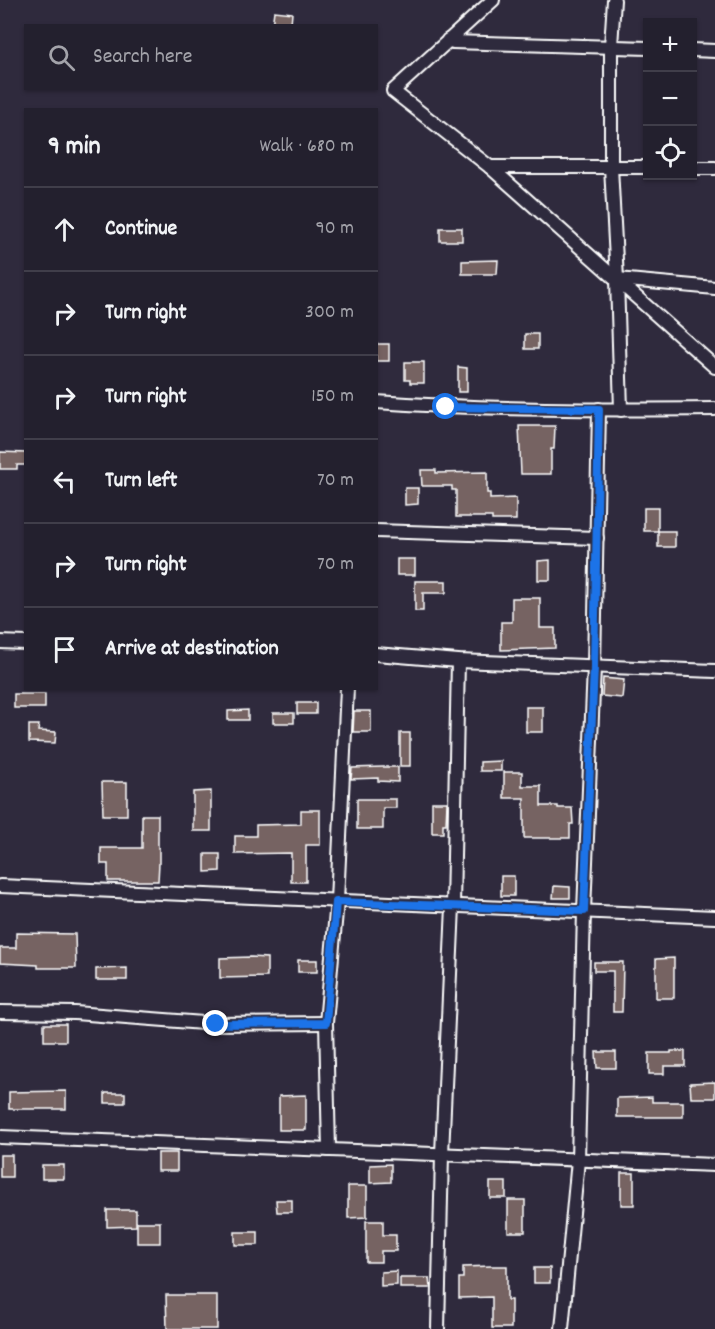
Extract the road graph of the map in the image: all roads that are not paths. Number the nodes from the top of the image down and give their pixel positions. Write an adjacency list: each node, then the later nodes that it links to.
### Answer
1 (493, 0): 3 (street)
2 (614, 0): 4 (street)
3 (448, 40): 4 (street); 8 (street)
4 (611, 46): 5 (street); 9 (street)
5 (643, 48)
6 (697, 50): 7 (street)
7 (715, 51)
8 (489, 167): 9 (street); 13 (street)
9 (611, 167): 10 (street); 13 (street)
10 (643, 167)
11 (697, 168): 12 (street)
12 (715, 168)
13 (617, 279): 14 (street); 15 (street); 19 (street)
14 (715, 288)
15 (715, 366)
16 (378, 402): 17 (street)
17 (599, 409): 19 (street); 21 (street)
18 (715, 409): 19 (street)
19 (621, 410)
20 (378, 531): 21 (street)
21 (597, 538): 26 (street)
22 (0, 642): 23 (street)
23 (24, 643)
24 (378, 654): 25 (street)
25 (458, 661): 26 (street); 31 (street)
26 (594, 667): 27 (street); 32 (street)
27 (715, 671)
28 (347, 690): 30 (street)
29 (0, 886): 30 (street)
30 (336, 902): 31 (street); 35 (street)
31 (453, 906): 32 (street); 38 (street)
32 (584, 911): 33 (street); 39 (street)
33 (715, 917)
34 (0, 1012): 35 (street)
35 (326, 1023): 37 (street)
36 (0, 1137): 37 (street)
37 (329, 1150): 38 (street)
38 (442, 1155): 39 (street); 41 (street)
39 (578, 1160): 40 (street); 42 (street)
40 (715, 1166)
41 (438, 1329)
42 (562, 1329)

